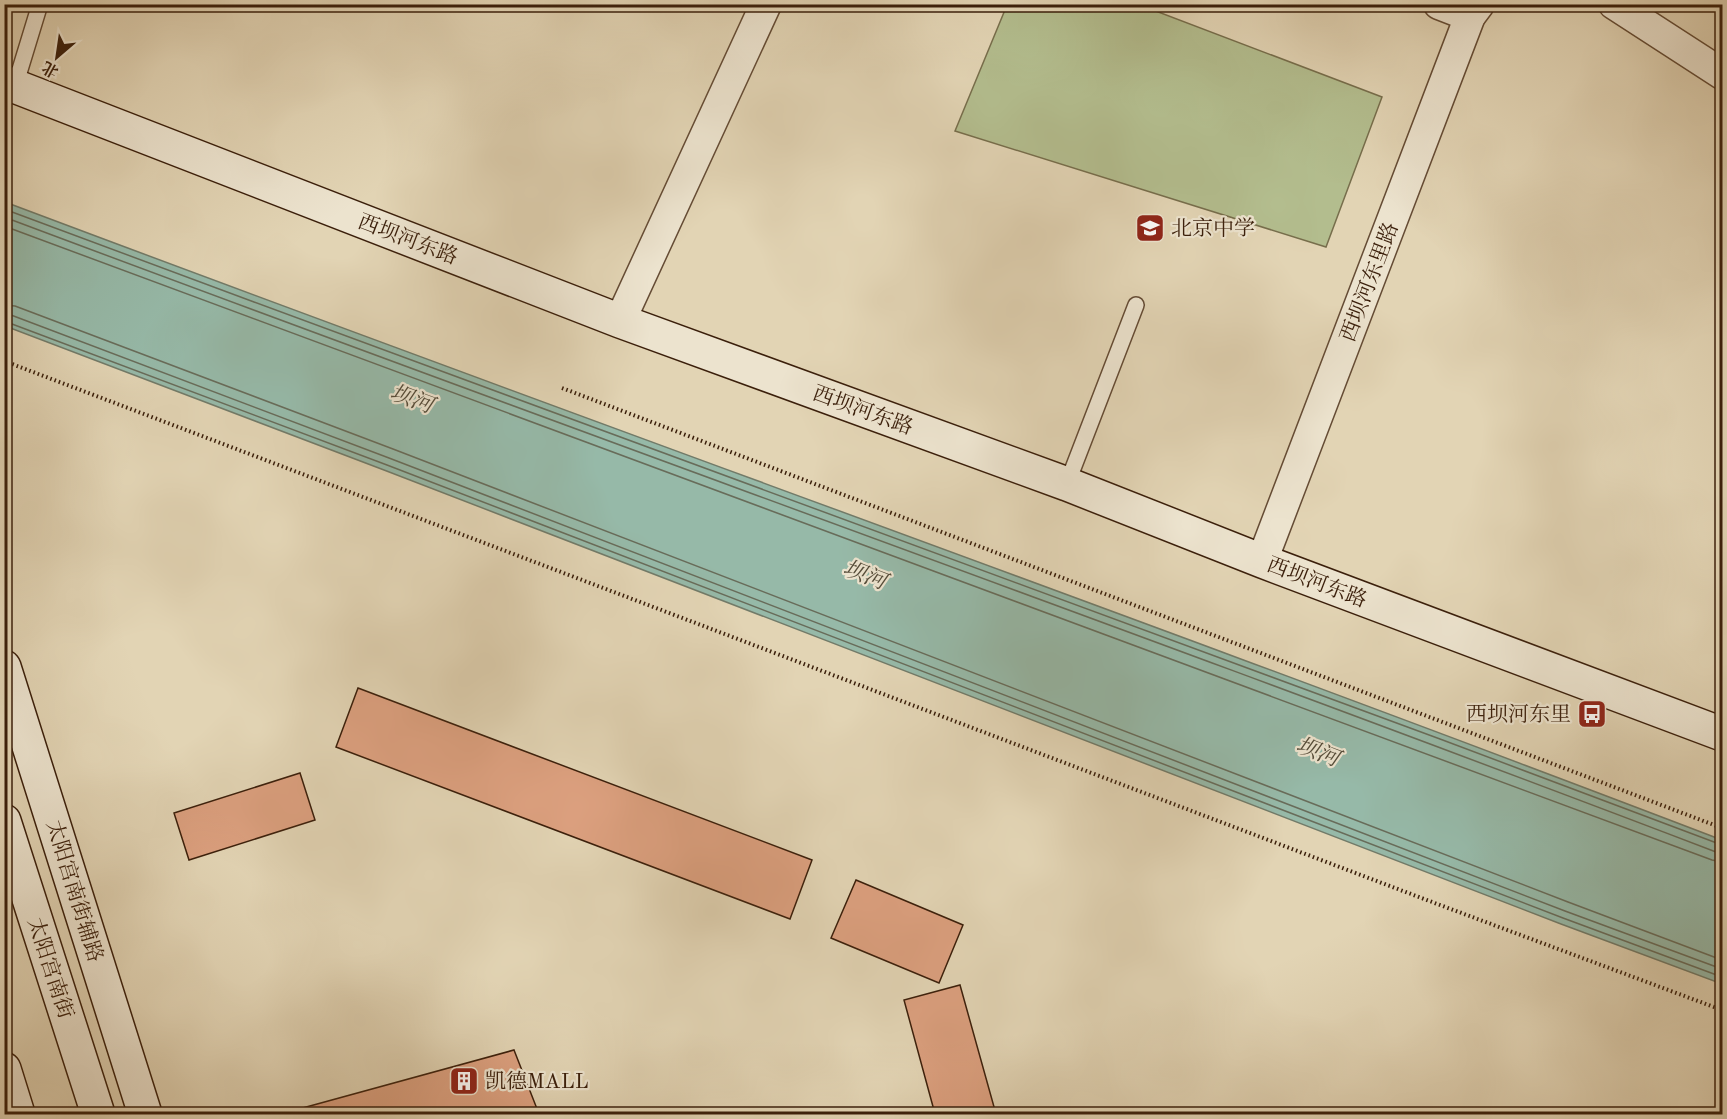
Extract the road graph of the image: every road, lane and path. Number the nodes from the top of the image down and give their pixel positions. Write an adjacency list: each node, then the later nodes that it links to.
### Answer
1 (40, 4): 7 (lane)
2 (766, 4): 9 (street)
3 (1439, 4): 5 (street)
4 (1614, 4): 6 (street)
5 (1475, 10): 13 (street, 西坝河东里路)
6 (1722, 74)
7 (10, 84): 9 (street, 西坝河东路)
8 (1136, 305): 12 (lane)
9 (620, 321): 12 (street, 西坝河东路)
10 (4, 361): 18 (path)
11 (562, 388): 17 (path)
12 (1067, 484): 13 (street, 西坝河东路)
13 (1262, 561): 15 (street, 西坝河东路)
14 (4, 667): 22 (street, 太阳宫南街辅路)
15 (1722, 734)
16 (4, 821): 21 (street, 太阳宫南街)
17 (1722, 828)
18 (1722, 1010)
19 (4, 1069): 20 (street)
20 (18, 1114)
21 (98, 1114)
22 (145, 1114)

